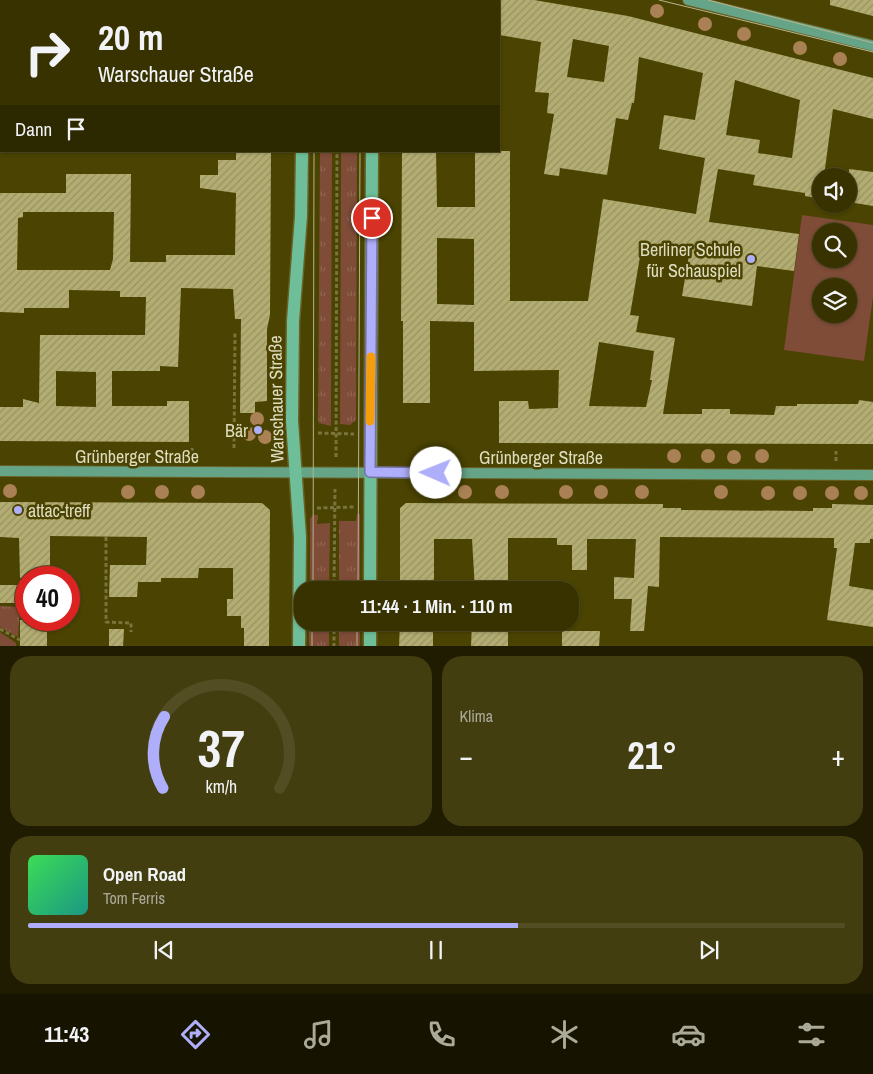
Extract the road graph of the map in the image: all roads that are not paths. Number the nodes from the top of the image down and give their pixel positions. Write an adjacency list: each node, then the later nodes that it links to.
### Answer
1 (688, 0): 2 (street)
2 (873, 46)
3 (302, 152): 6 (main road, Warschauer Straße)
4 (372, 152): 7 (main road)
5 (0, 471): 6 (street, Grünberger Straße)
6 (295, 472): 7 (street, Grünberger Straße); 11 (main road, Warschauer Straße)
7 (370, 472): 8 (street, Grünberger Straße); 9 (main road)
8 (873, 475)
9 (370, 581)
10 (370, 631): 12 (main road)
11 (299, 646)
12 (370, 646)

